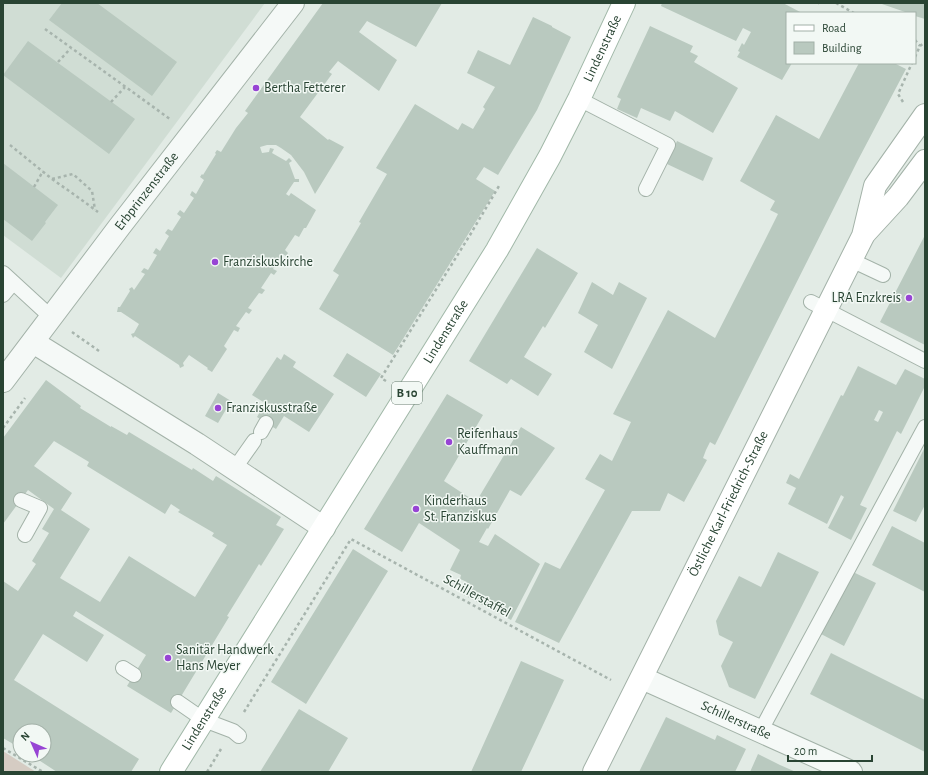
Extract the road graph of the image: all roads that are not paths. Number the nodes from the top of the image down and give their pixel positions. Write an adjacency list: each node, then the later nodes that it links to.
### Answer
1 (293, 3): 13 (street, Erbprinzenstraße)
2 (624, 3): 3 (main road, Lindenstraße / B 10)
3 (579, 99): 6 (lane); 21 (main road, Lindenstraße / B 10)
4 (925, 115): 7 (main road, Östliche Karl-Friedrich-Straße)
5 (925, 162): 7 (main road, Östliche Karl-Friedrich-Straße)
6 (646, 189)
7 (863, 236): 8 (main road, Östliche Karl-Friedrich-Straße)
8 (851, 260): 9 (lane); 12 (main road, Östliche Karl-Friedrich-Straße)
9 (883, 275)
10 (8, 278): 11 (lane); 13 (lane)
11 (3, 295)
12 (819, 306): 15 (lane); 23 (main road, Östliche Karl-Friedrich-Straße)
13 (52, 318): 14 (street, Erbprinzenstraße)
14 (33, 342): 16 (street, Erbprinzenstraße); 19 (street)
15 (925, 361)
16 (3, 381)
17 (925, 427): 26 (lane)
18 (260, 432): 19 (lane)
19 (235, 468): 21 (street)
20 (21, 500): 22 (lane)
21 (324, 528): 25 (main road, Lindenstraße / B 10)
22 (25, 535)
23 (642, 678): 26 (street, Schillerstraße); 29 (main road, Östliche Karl-Friedrich-Straße)
24 (178, 702): 25 (lane)
25 (204, 720): 27 (lane); 28 (main road, Lindenstraße / B 10)
26 (760, 732): 30 (street, Schillerstraße)
27 (236, 733)
28 (171, 772)
29 (594, 772)
30 (851, 772)

